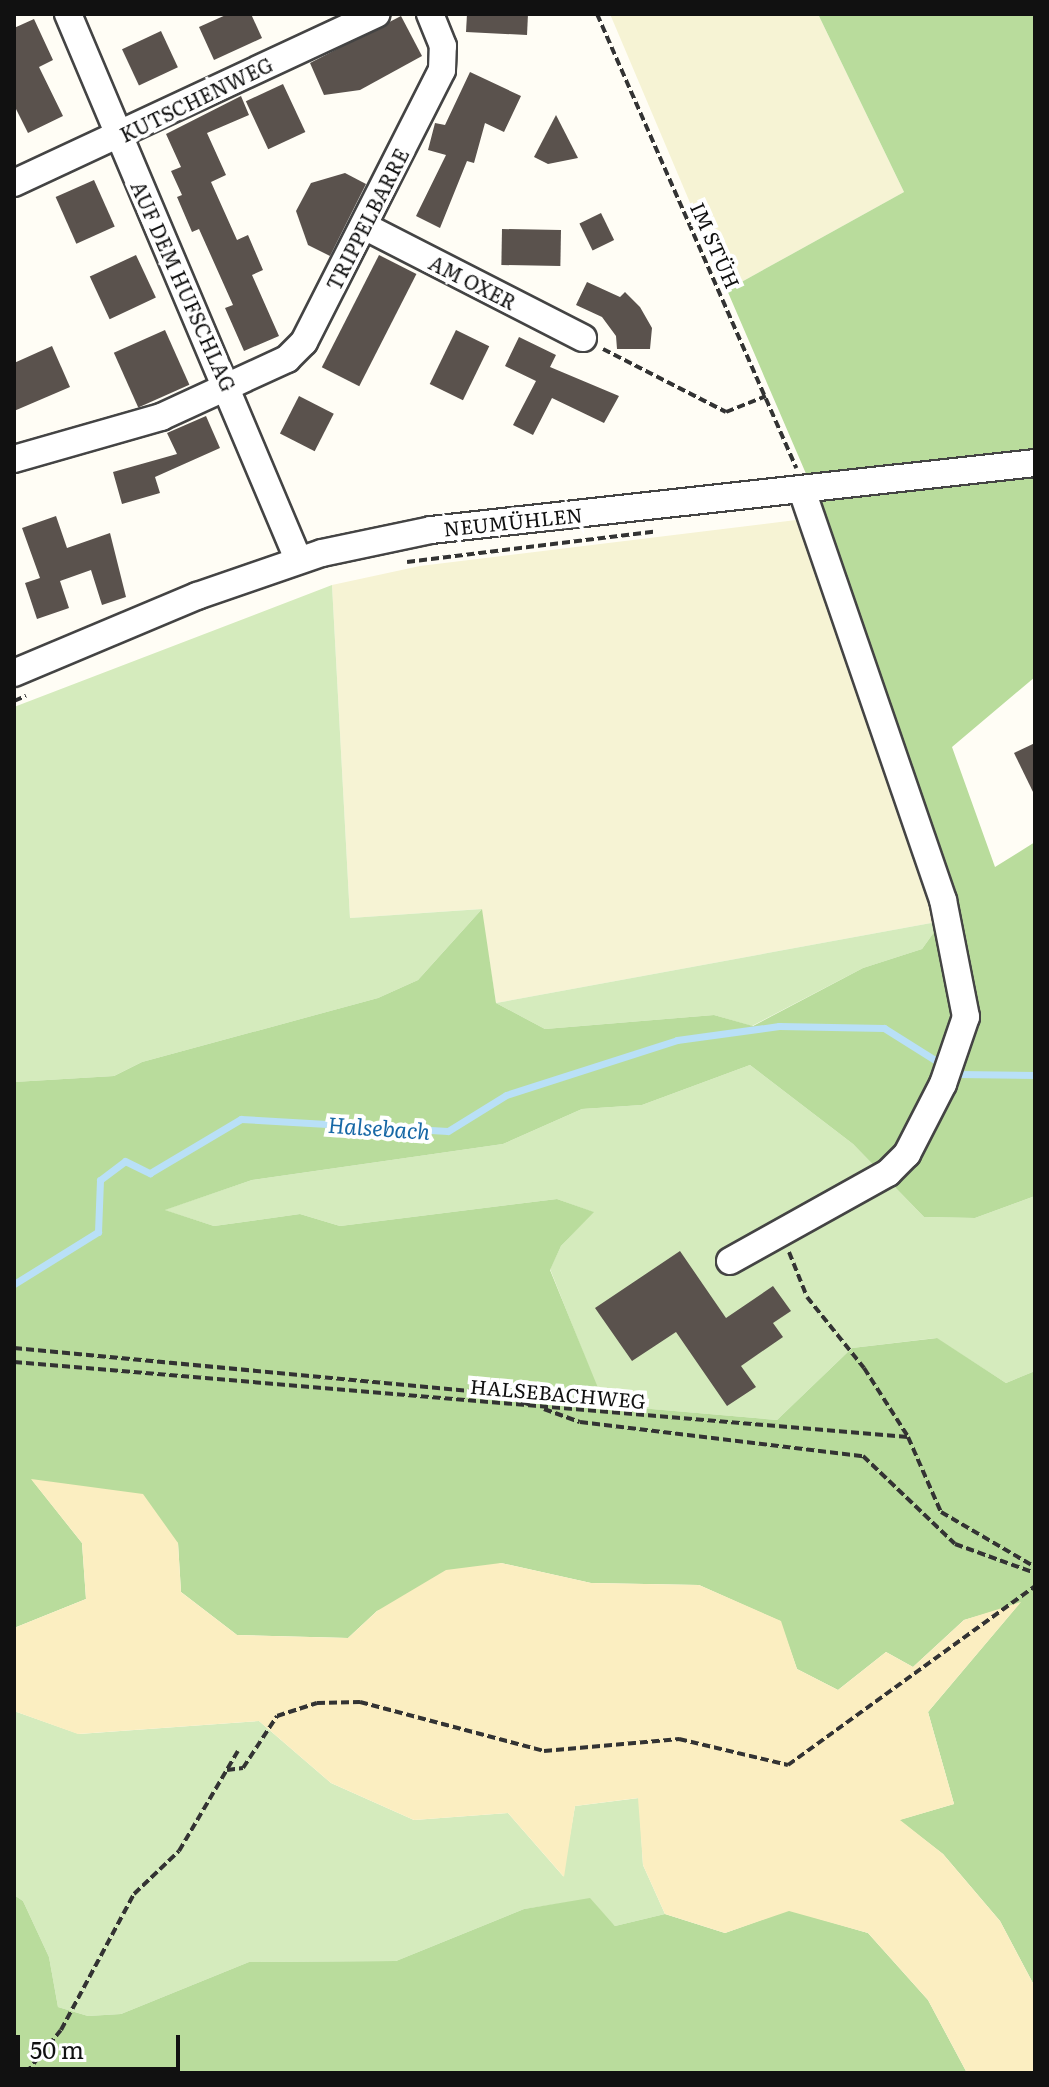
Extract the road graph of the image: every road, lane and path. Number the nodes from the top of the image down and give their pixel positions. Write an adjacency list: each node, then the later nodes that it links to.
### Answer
1 (68, 14): 5 (street, AUF DEM HUFSCHLAG)
2 (377, 14): 5 (street, KUTSCHENWEG)
3 (430, 14): 7 (street, TRIPPELBARRE)
4 (597, 14): 10 (path, IM STÜH)
5 (116, 137): 6 (street, KUTSCHENWEG); 9 (street, AUF DEM HUFSCHLAG)
6 (14, 183)
7 (364, 226): 8 (street, AM OXER); 9 (street, TRIPPELBARRE)
8 (583, 338): 10 (path)
9 (229, 386): 11 (street, TRIPPELBARRE); 15 (street, AUF DEM HUFSCHLAG)
10 (766, 396): 13 (path, IM STÜH)
11 (14, 459)
12 (1035, 463): 13 (street, NEUMÜHLEN)
13 (802, 490): 15 (street, NEUMÜHLEN); 20 (street)
14 (656, 531): 16 (path)
15 (298, 559): 17 (street, NEUMÜHLEN)
16 (393, 564)
17 (14, 673)
18 (41, 689): 19 (path)
19 (14, 701)
20 (787, 1230): 21 (street); 25 (path)
21 (730, 1261)
22 (14, 1348): 24 (path)
23 (14, 1362): 24 (path, HALSEBACHWEG)
24 (538, 1407): 25 (path, HALSEBACHWEG); 26 (path)
25 (908, 1437): 26 (path)
26 (1035, 1570)
27 (1035, 1586): 29 (path)
28 (238, 1751): 29 (path)
29 (227, 1770): 30 (path)
30 (26, 2073)

